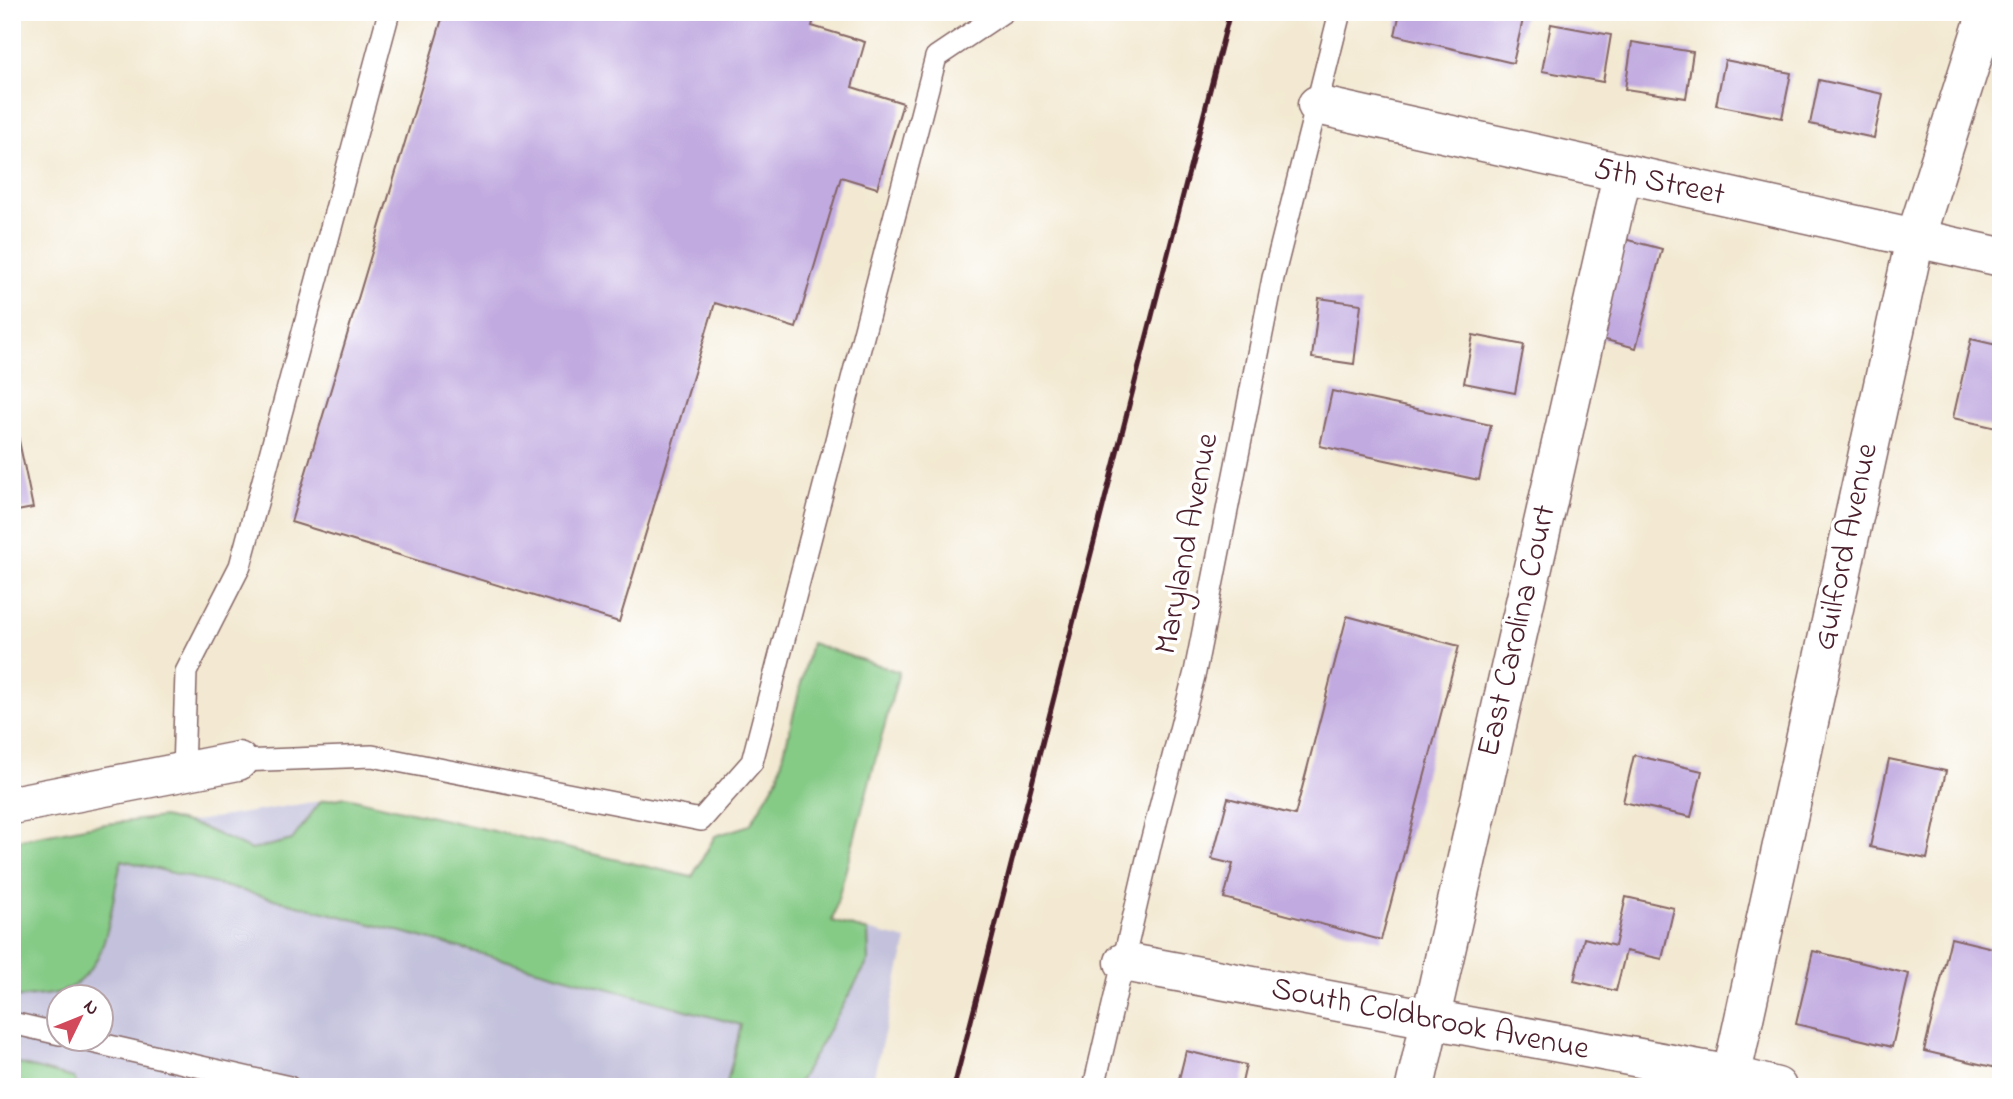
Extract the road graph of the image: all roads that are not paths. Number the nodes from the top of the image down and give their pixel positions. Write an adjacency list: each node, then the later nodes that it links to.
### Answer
1 (389, 12): 10 (lane)
2 (1003, 12): 9 (lane)
3 (1340, 12): 5 (lane, Maryland Avenue)
4 (1987, 12): 7 (street, Guilford Avenue)
5 (1317, 106): 6 (street, 5th Street); 12 (lane, Maryland Avenue)
6 (1622, 175): 7 (street, 5th Street); 13 (street, East Carolina Court)
7 (1915, 239): 8 (street, 5th Street); 17 (street, Guilford Avenue)
8 (2001, 257)
9 (238, 761): 10 (street)
10 (183, 772): 11 (street)
11 (12, 805)
12 (1124, 962): 13 (street, South Coldbrook Avenue); 19 (lane, Maryland Avenue)
13 (1429, 1020): 17 (street, South Coldbrook Avenue); 20 (street, East Carolina Court)
14 (12, 1023): 15 (lane)
15 (46, 1031)
16 (116, 1048): 18 (lane)
17 (1730, 1081): 21 (street, South Coldbrook Avenue)
18 (289, 1087)
19 (1094, 1087)
20 (1415, 1087)
21 (1777, 1087)

